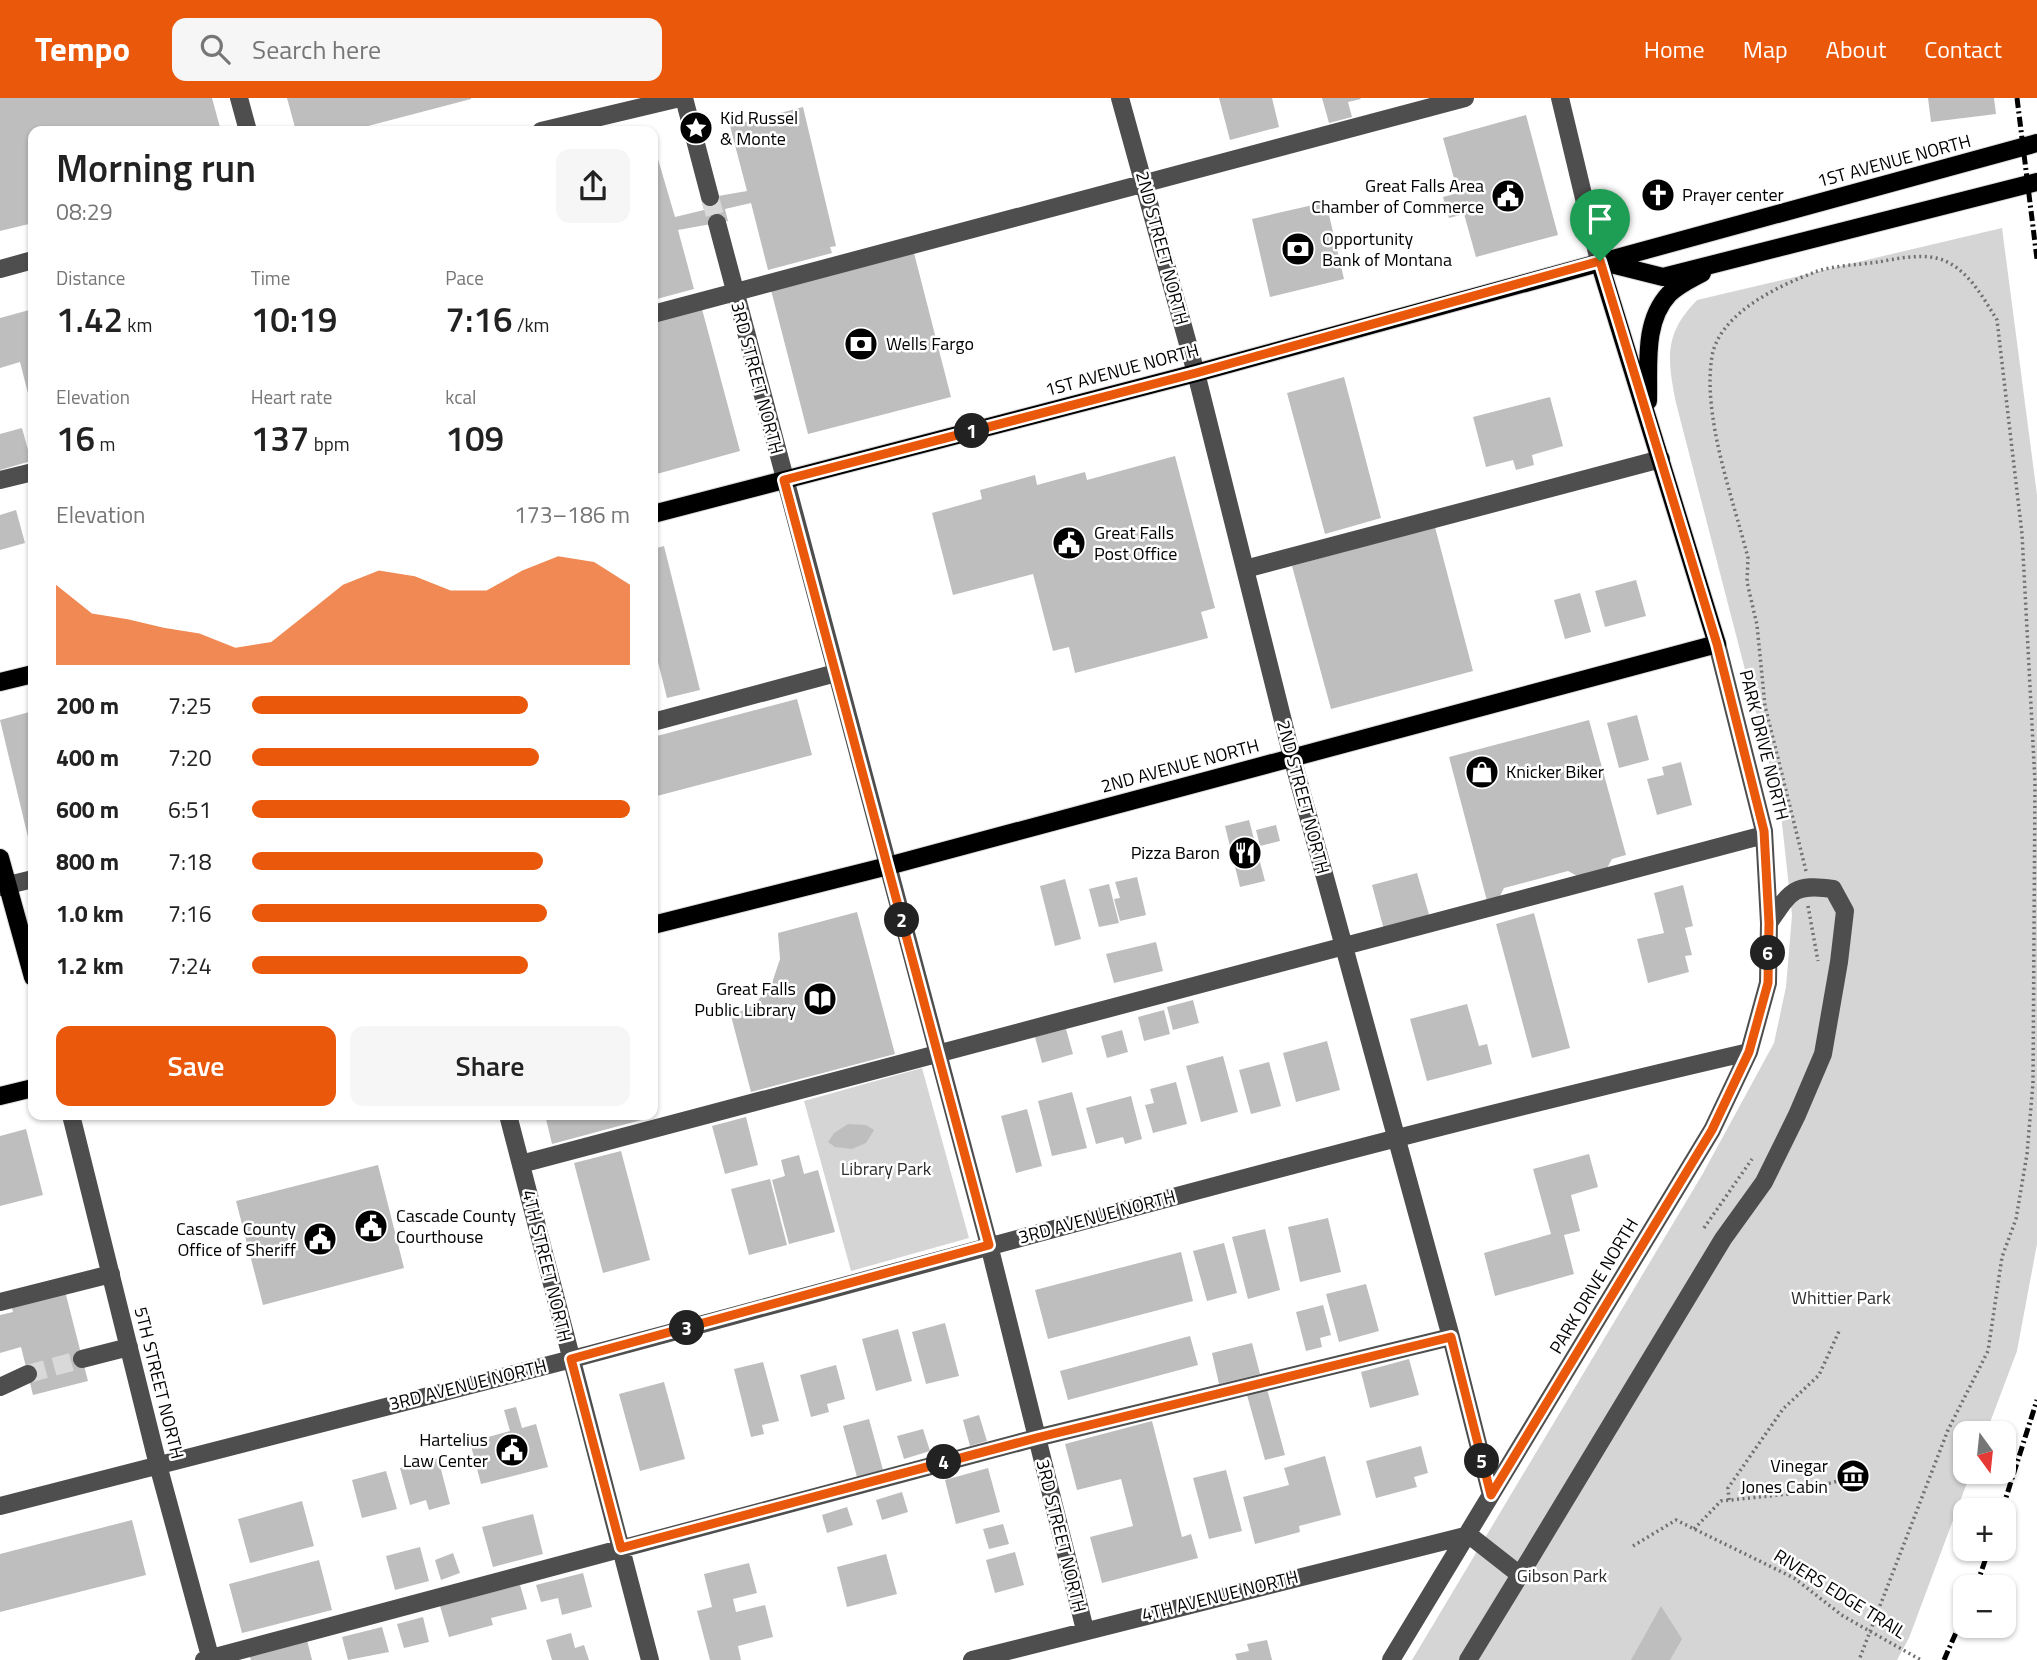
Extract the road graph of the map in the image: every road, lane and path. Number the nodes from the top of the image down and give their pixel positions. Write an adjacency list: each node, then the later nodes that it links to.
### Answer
1 (239, 98): 6 (street)
2 (682, 98): 7 (street); 11 (street)
3 (1120, 98): 9 (street, 2ND STREET NORTH)
4 (1465, 98): 9 (street)
5 (1560, 98): 15 (street, PARK DRIVE NORTH)
6 (247, 126)
7 (562, 126)
8 (2037, 144): 15 (main road, 1ST AVENUE NORTH)
9 (1143, 181): 19 (street); 21 (street, 2ND STREET NORTH)
10 (2037, 182): 17 (main road, 1ST AVENUE NORTH)
11 (710, 197)
12 (1622, 221): 14 (path)
13 (717, 223): 19 (street, 3RD STREET NORTH)
14 (1614, 228)
15 (1600, 261): 17 (main road, 1ST AVENUE NORTH); 21 (main road, 1ST AVENUE NORTH); 22 (main road, PARK DRIVE NORTH)
16 (28, 262): 18 (street)
17 (1720, 262): 22 (main road)
18 (0, 270)
19 (734, 293): 20 (street); 26 (street, 3RD STREET NORTH)
20 (658, 313)
21 (1196, 373): 26 (main road, 1ST AVENUE NORTH); 28 (street, 2ND STREET NORTH)
22 (1648, 417): 23 (main road, PARK DRIVE NORTH)
23 (1661, 459): 28 (street); 29 (main road, PARK DRIVE NORTH)
24 (28, 473): 25 (street)
25 (0, 480)
26 (784, 480): 27 (main road, 1ST AVENUE NORTH); 30 (street, 3RD STREET NORTH)
27 (658, 513)
28 (1245, 569): 34 (street, 2ND STREET NORTH)
29 (1717, 644): 34 (main road, 2ND AVENUE NORTH); 35 (street, PARK DRIVE NORTH)
30 (836, 673): 33 (street); 37 (street, 3RD STREET NORTH)
31 (28, 675): 32 (main road)
32 (0, 682)
33 (658, 721)
34 (1292, 757): 37 (main road, 2ND AVENUE NORTH); 42 (street, 2ND STREET NORTH)
35 (1764, 835): 40 (street, PARK DRIVE NORTH); 42 (street)
36 (0, 858): 39 (main road)
37 (888, 866): 41 (main road, 2ND AVENUE NORTH); 45 (street, 3RD STREET NORTH)
38 (28, 880): 39 (street)
39 (4, 886): 43 (main road)
40 (1769, 923): 44 (street, PARK DRIVE NORTH); 72 (street)
41 (658, 924)
42 (1343, 946): 45 (street); 50 (street, 2ND STREET NORTH)
43 (28, 961)
44 (1749, 1052): 50 (street, 3RD AVENUE NORTH); 65 (street, PARK DRIVE NORTH)
45 (938, 1054): 51 (street); 52 (street, 3RD STREET NORTH)
46 (28, 1089): 47 (main road)
47 (0, 1097)
48 (72, 1120): 53 (street, 5TH STREET NORTH)
49 (509, 1120): 51 (street, 4TH STREET NORTH)
50 (1395, 1140): 52 (street, 3RD AVENUE NORTH); 56 (street, 2ND STREET NORTH)
51 (521, 1164): 59 (street, 4TH STREET NORTH)
52 (989, 1245): 59 (street, 3RD AVENUE NORTH); 62 (street, 3RD STREET NORTH)
53 (111, 1274): 54 (street); 57 (street, 5TH STREET NORTH)
54 (0, 1302)
55 (1840, 1329): 66 (path)
56 (1451, 1337): 62 (street); 65 (street, 2ND STREET NORTH)
57 (129, 1347): 58 (street); 63 (street, 5TH STREET NORTH)
58 (82, 1359)
59 (571, 1359): 63 (street, 3RD AVENUE NORTH); 71 (street, 4TH STREET NORTH)
60 (28, 1374): 61 (street)
61 (0, 1387)
62 (1036, 1438): 71 (street); 73 (street, 3RD STREET NORTH)
63 (158, 1465): 67 (street, 3RD AVENUE NORTH); 74 (street, 5TH STREET NORTH)
64 (1842, 1480): 66 (path)
65 (1491, 1495): 69 (street, PARK DRIVE NORTH)
66 (1729, 1500): 68 (path)
67 (0, 1506)
68 (1694, 1528): 70 (path, RIVERS EDGE TRAIL); 79 (path, RIVERS EDGE TRAIL)
69 (1469, 1535): 72 (street); 73 (street, 4TH AVENUE NORTH); 77 (street, PARK DRIVE NORTH)
70 (1633, 1546)
71 (621, 1548): 74 (street); 75 (street, 4TH STREET NORTH)
72 (1520, 1575): 78 (street)
73 (1085, 1630): 76 (street, 4TH AVENUE NORTH)
74 (208, 1659)
75 (650, 1660)
76 (972, 1660)
77 (1391, 1660)
78 (1468, 1660)
79 (1921, 1660)

